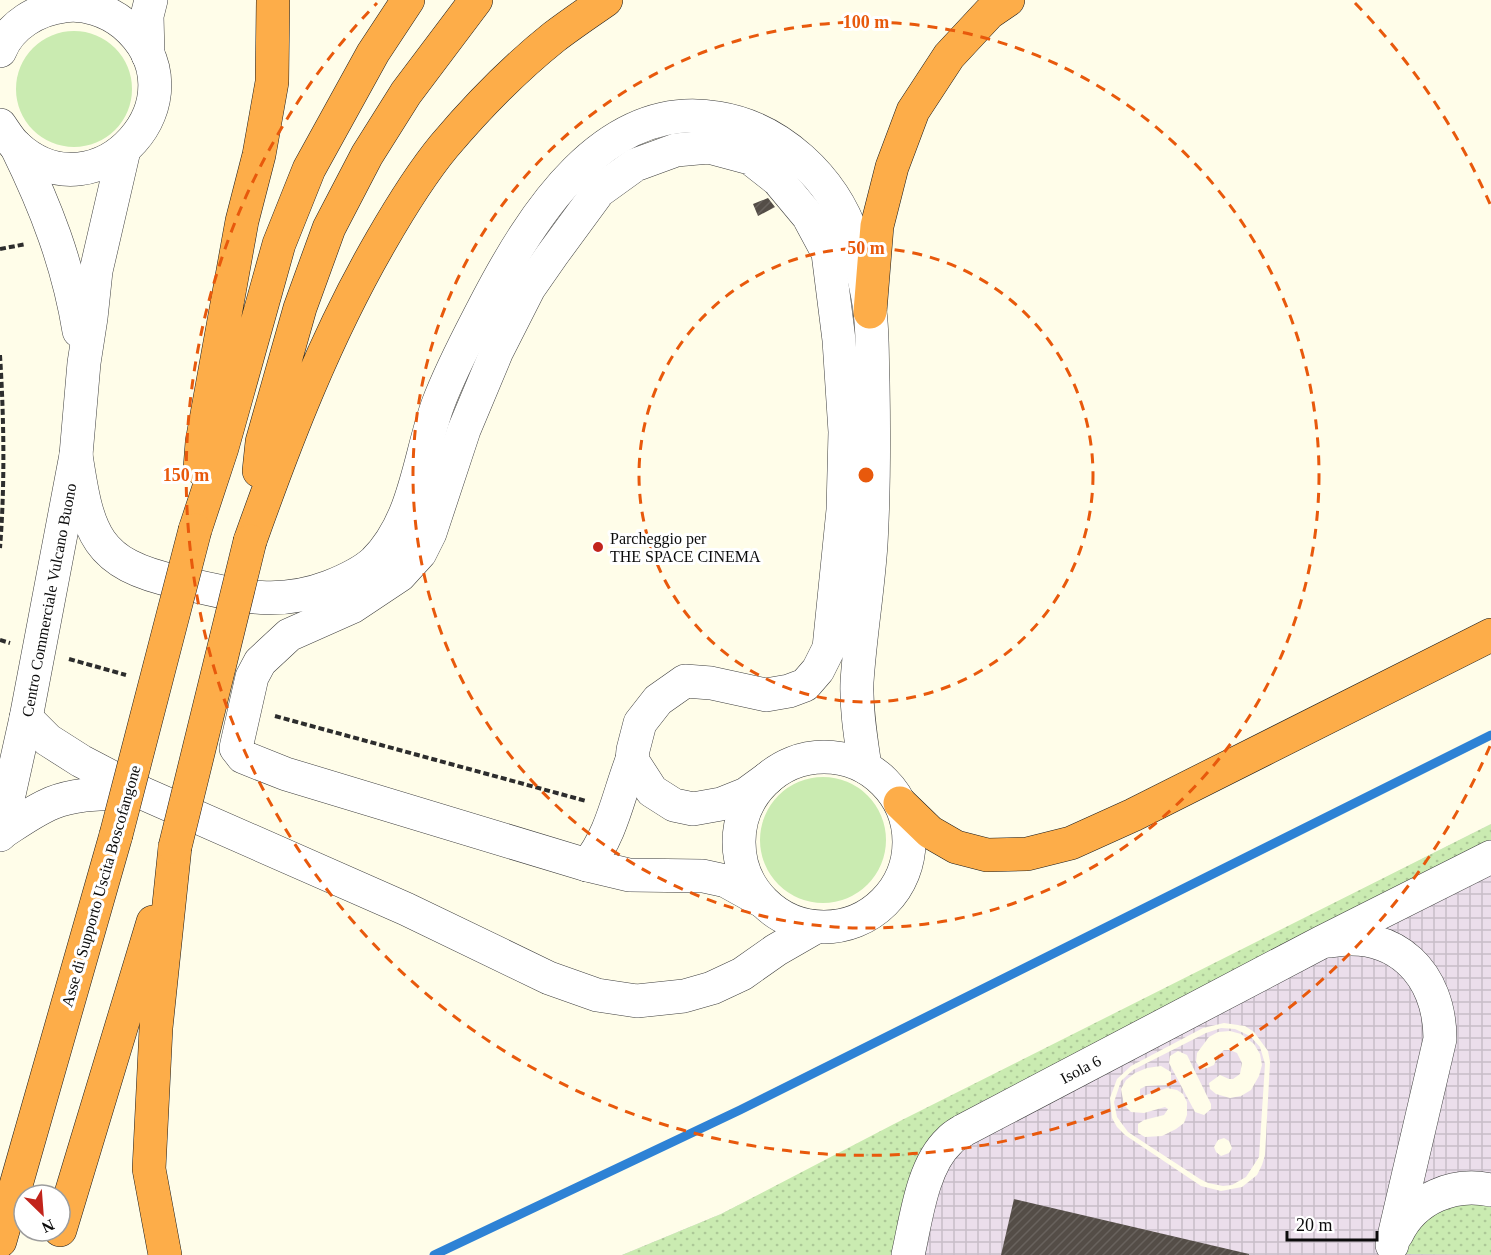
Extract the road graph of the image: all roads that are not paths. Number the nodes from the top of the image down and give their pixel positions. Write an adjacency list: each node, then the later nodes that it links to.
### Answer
1 (151, 0): 10 (street, Centro Commerciale Vulcano Buono)
2 (273, 0): 16 (highway)
3 (408, 0): 16 (highway)
4 (476, 0): 17 (highway)
5 (606, 0): 17 (highway)
6 (1008, 0): 13 (highway)
7 (69, 3): 8 (street, Centro Commerciale Vulcano Buono); 10 (street, Centro Commerciale Vulcano Buono)
8 (10, 22): 9 (street, Centro Commerciale Vulcano Buono)
9 (0, 51)
10 (148, 55): 12 (street, Centro Commerciale Vulcano Buono)
11 (8, 136): 12 (street, Centro Commerciale Vulcano Buono); 14 (street, Centro Commerciale Vulcano Buono)
12 (124, 150): 14 (street, Centro Commerciale Vulcano Buono)
13 (870, 312): 15 (street); 21 (street)
14 (84, 363): 15 (street, Centro Commerciale Vulcano Buono)
15 (76, 455): 19 (street, Centro Commerciale Vulcano Buono)
16 (195, 530): 34 (highway, Asse di Supporto Uscita Boscofangone, bridge)
17 (250, 541): 26 (highway, bridge)
18 (1491, 635): 24 (highway)
19 (26, 718): 23 (street); 25 (street, Centro Commerciale Vulcano Buono)
20 (632, 760): 22 (street); 28 (street); 28 (street)
21 (865, 767): 22 (street); 24 (street)
22 (768, 777): 29 (street)
23 (140, 792): 25 (street); 30 (street)
24 (900, 803): 30 (street)
25 (0, 835)
26 (176, 846): 33 (highway); 36 (highway)
27 (1491, 857): 31 (street, Isola 6)
28 (587, 865): 29 (street)
29 (762, 901): 30 (street)
30 (816, 927)
31 (1322, 942): 35 (street, Isola 6); 37 (street, Isola 6)
32 (1491, 1190): 35 (street, Isola 6)
33 (72, 1191)
34 (0, 1241)
35 (1391, 1250)
36 (165, 1255)
37 (908, 1255)

